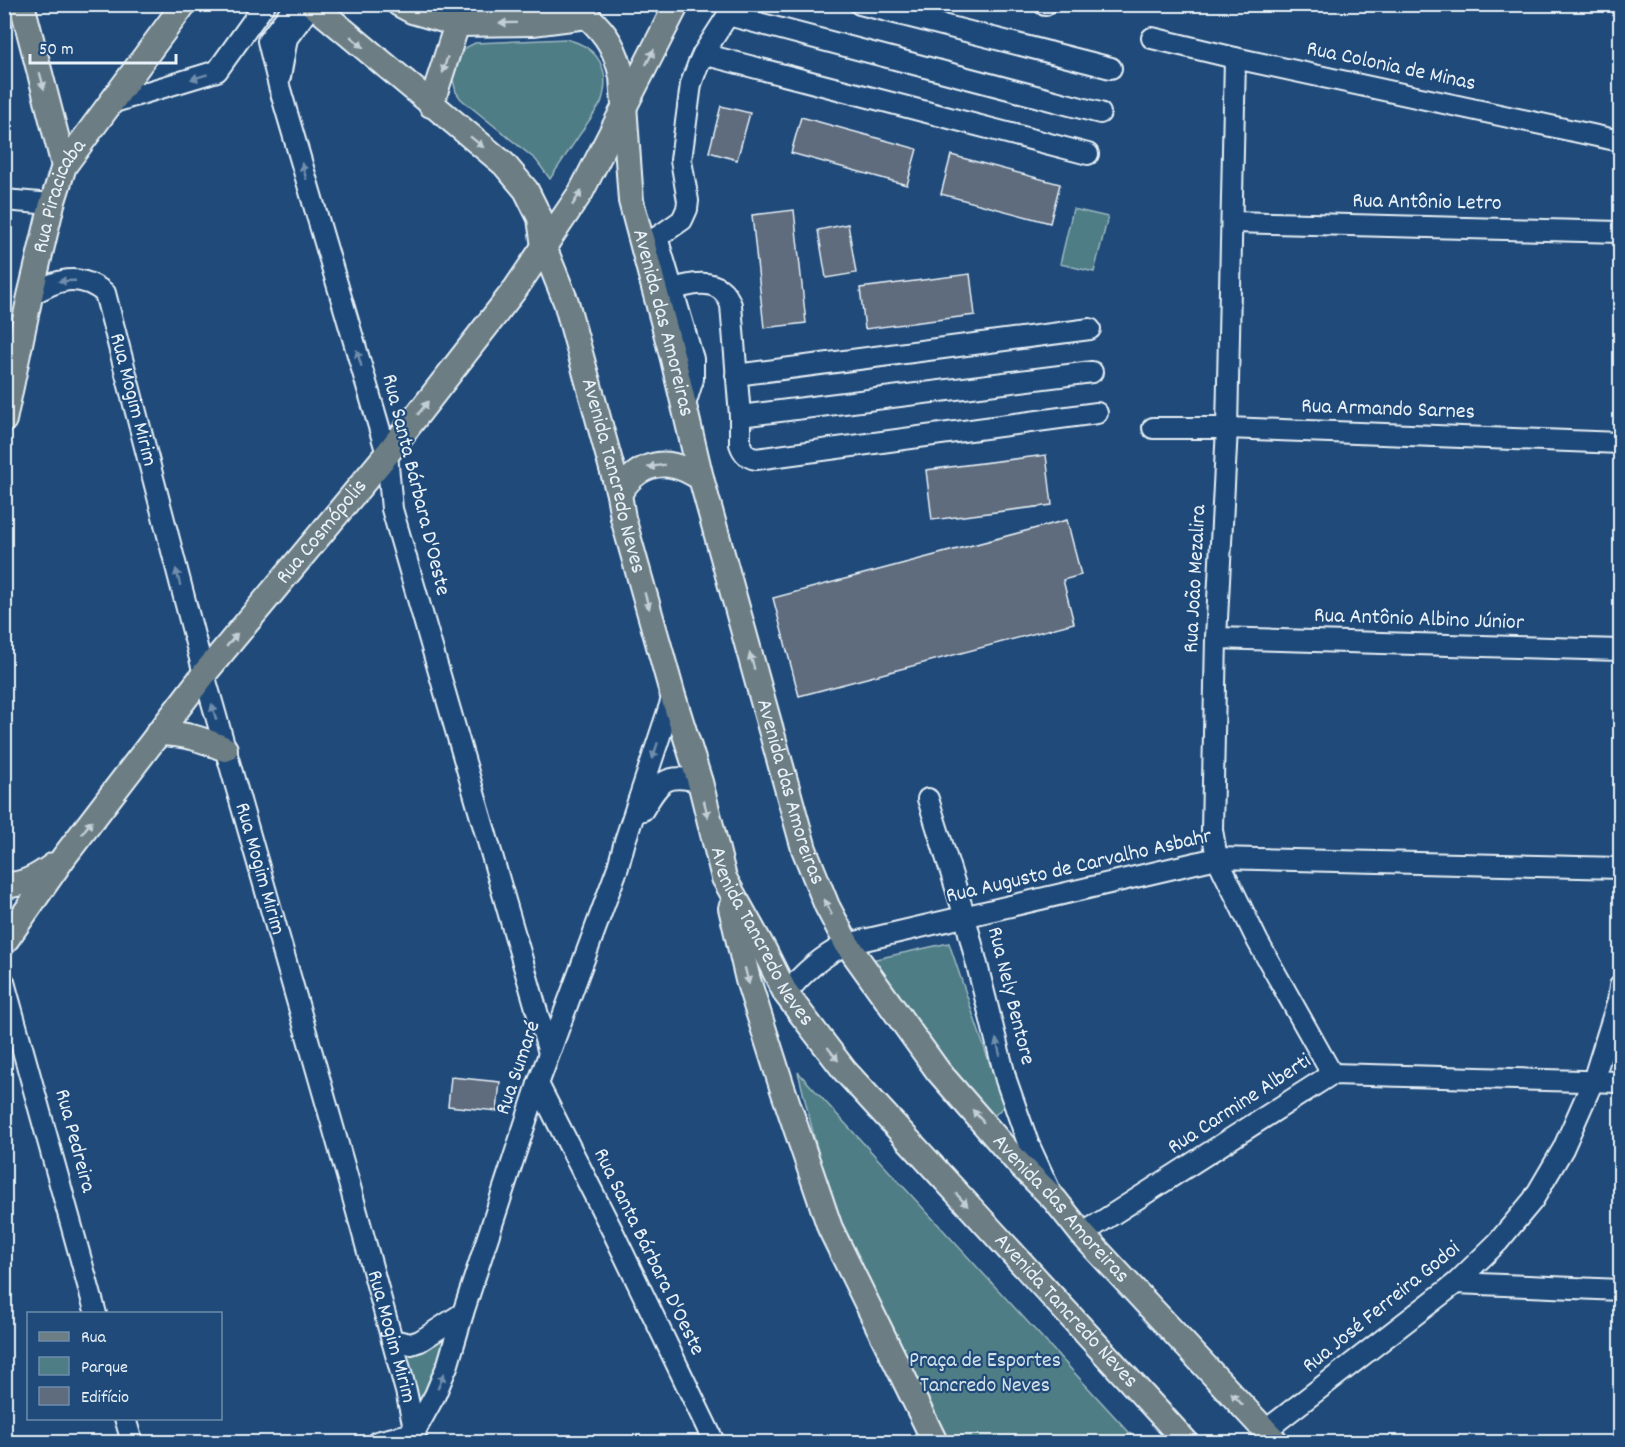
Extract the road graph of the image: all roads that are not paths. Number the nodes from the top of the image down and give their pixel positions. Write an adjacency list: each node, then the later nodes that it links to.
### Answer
1 (21, 4): 21 (main road, one-way to 21)
2 (184, 4): 15 (main road, Rua Piracicaba)
3 (265, 4): 15 (street, one-way to 15)
4 (399, 4): 10 (main road)
5 (676, 4): 17 (main road, one-way to 5)
6 (860, 4): 14 (street)
7 (307, 5): 16 (main road, one-way to 16); 41 (street, Rua Santa Bárbara D'Oeste, one-way to 7)
8 (593, 10): 10 (main road, one-way to 10); 17 (main road, Avenida das Amoreiras)
9 (732, 10): 12 (street); 18 (street)
10 (457, 24): 16 (main road, one-way to 16)
11 (1152, 38): 13 (street, Rua Colonia de Minas)
12 (703, 54): 20 (street); 26 (street)
13 (1235, 58): 19 (street, Rua Colonia de Minas); 24 (street, Rua João Mezalira)
14 (1111, 68)
15 (111, 103): 21 (main road, Rua Piracicaba)
16 (431, 105): 27 (main road, one-way to 27)
17 (624, 109): 26 (main road, Avenida das Amoreiras); 27 (main road, Rua Cosmópolis, one-way to 17)
18 (1100, 113)
19 (1620, 141)
20 (1088, 154)
21 (64, 166): 23 (main road, Rua Piracicaba)
22 (4, 200): 23 (street)
23 (52, 204): 30 (main road, Rua Piracicaba)
24 (1232, 222): 25 (street, Rua Antônio Letro); 39 (street, Rua João Mezalira)
25 (1620, 232)
26 (650, 243): 29 (main road, Avenida das Amoreiras)
27 (544, 247): 28 (main road, Rua Cosmópolis); 31 (main road, Avenida Tancredo Neves)
28 (516, 288): 31 (main road); 41 (main road, Rua Cosmópolis, one-way to 28)
29 (665, 292): 34 (street); 42 (main road, Avenida das Amoreiras)
30 (30, 296): 37 (main road, Rua Piracicaba); 46 (street, Rua Mogim Mirim, one-way to 30)
31 (566, 302): 43 (main road, Avenida Tancredo Neves)
32 (1090, 329): 34 (street)
33 (1092, 372): 36 (street)
34 (736, 375): 36 (street)
35 (1097, 413): 36 (street)
36 (740, 416)
37 (4, 420)
38 (1153, 428): 39 (street, Rua Armando Sarnes)
39 (1227, 428): 40 (street, Rua Armando Sarnes); 44 (street, Rua João Mezalira)
40 (1620, 443)
41 (387, 454): 46 (main road, Rua Cosmópolis, one-way to 41); 64 (street, Rua Santa Bárbara D'Oeste)
42 (701, 478): 43 (main road, one-way to 43); 60 (main road, Avenida das Amoreiras, one-way to 42)
43 (619, 494): 47 (main road, Avenida Tancredo Neves, one-way to 47)
44 (1216, 638): 45 (street, Rua Antônio Albino Júnior); 54 (street, Rua João Mezalira)
45 (1620, 650)
46 (204, 674): 48 (main road, Rua Cosmópolis); 49 (street, Rua Mogim Mirim, one-way to 46)
47 (673, 696): 50 (main road, Avenida Tancredo Neves); 52 (street, Rua Sumaré, one-way to 52)
48 (159, 733): 49 (main road); 53 (main road, Rua Cosmópolis, one-way to 48)
49 (225, 749): 76 (street, Rua Mogim Mirim)
50 (700, 782): 52 (street, Rua Sumaré); 56 (main road, Avenida Tancredo Neves, one-way to 56)
51 (928, 799): 58 (street, Rua Nely Bentore)
52 (625, 841): 64 (street, Rua Sumaré)
53 (64, 857): 57 (main road); 59 (main road, Rua Cosmópolis)
54 (1217, 858): 55 (street, Rua Augusto de Carvalho Asbahr); 58 (street, Rua Augusto de Carvalho Asbahr); 65 (street, Rua João Mezalira)
55 (1620, 868)
56 (724, 878): 63 (main road, Avenida Tancredo Neves); 69 (main road, one-way to 69)
57 (4, 885)
58 (965, 917): 60 (street, Rua Augusto de Carvalho Asbahr); 70 (street, Rua Nely Bentore, one-way to 58)
59 (4, 943)
60 (847, 944): 63 (street, Rua Augusto de Carvalho Asbahr); 70 (main road, Avenida das Amoreiras, one-way to 60)
61 (4, 982): 74 (street, Rua Pedreira)
62 (1620, 986): 66 (street, Rua José Ferreira Godoi)
63 (786, 994): 69 (main road); 84 (main road, Avenida Tancredo Neves, one-way to 84)
64 (549, 1053): 68 (street, Rua Sumaré)
65 (1332, 1074): 66 (street, Rua Carmine Alberti); 71 (street, Rua Carmine Alberti)
66 (1593, 1081): 67 (street, Rua Carmine Alberti); 72 (street, Rua José Ferreira Godoi)
67 (1620, 1082)
68 (538, 1084): 75 (street, Rua Sumaré); 82 (street, Rua Santa Bárbara D'Oeste)
69 (782, 1087): 83 (main road)
70 (1055, 1200): 71 (main road, Avenida das Amoreiras)
71 (1082, 1234): 78 (main road, Avenida das Amoreiras, one-way to 71)
72 (1456, 1283): 73 (street); 78 (street, Rua José Ferreira Godoi)
73 (1620, 1290)
74 (95, 1312)
75 (463, 1313): 76 (street); 79 (street, Rua Sumaré, one-way to 75)
76 (392, 1340): 79 (street, Rua Mogim Mirim)
77 (125, 1420): 80 (street)
78 (1271, 1436)
79 (416, 1438): 81 (street)
80 (132, 1443)
81 (377, 1443)
82 (714, 1443)
83 (935, 1443)
84 (1186, 1443)

